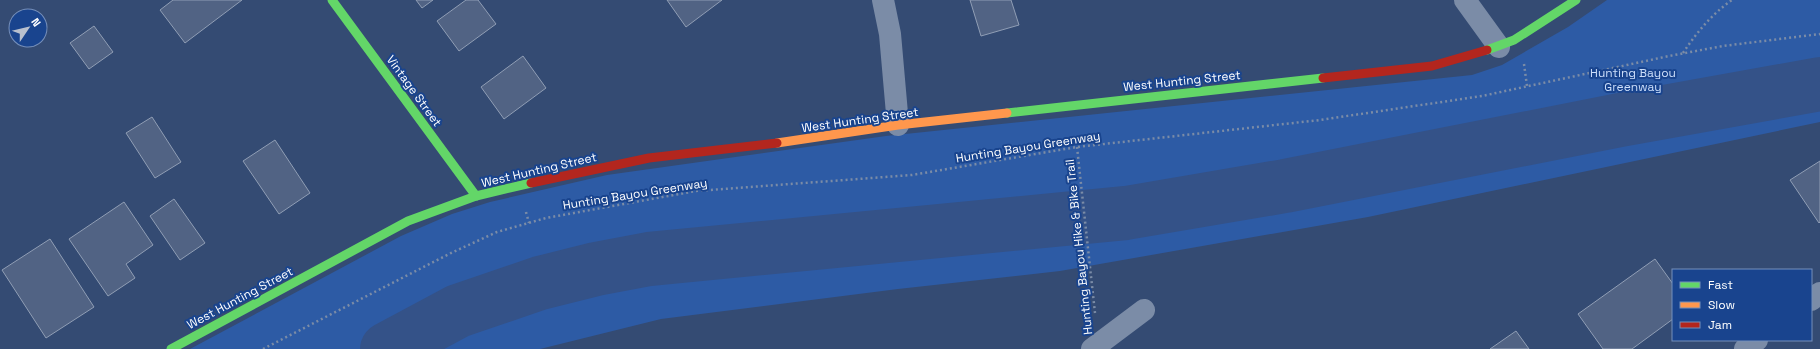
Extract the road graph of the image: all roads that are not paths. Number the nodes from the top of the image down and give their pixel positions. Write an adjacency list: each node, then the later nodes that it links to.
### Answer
1 (332, 0): 7 (street, Vintage Street)
2 (883, 0): 6 (street)
3 (1465, 0): 5 (street)
4 (1576, 0): 5 (street, West Hunting Street)
5 (1499, 47): 6 (street, West Hunting Street)
6 (898, 125): 7 (street, West Hunting Street)
7 (476, 196): 13 (street, West Hunting Street)
8 (1820, 293): 9 (street)
9 (1812, 299)
10 (1144, 310): 12 (street)
11 (1756, 341): 14 (street)
12 (1095, 347)
13 (170, 349)
14 (1746, 349)

